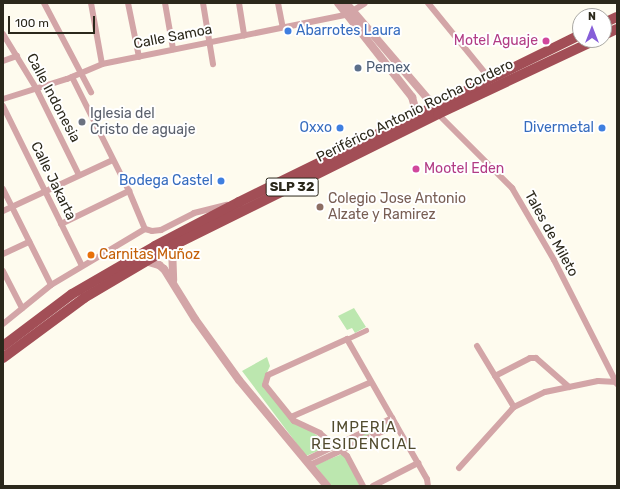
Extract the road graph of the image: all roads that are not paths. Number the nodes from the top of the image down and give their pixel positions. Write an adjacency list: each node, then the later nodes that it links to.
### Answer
1 (44, 3): 25 (street)
2 (91, 3): 23 (street)
3 (128, 3): 21 (street)
4 (165, 3): 19 (street)
5 (202, 3): 17 (street)
6 (239, 3): 15 (street)
7 (278, 3): 13 (street)
8 (338, 3): 12 (street)
9 (346, 3): 12 (street)
10 (365, 3): 12 (street, Calle Samoa)
11 (428, 3): 27 (street)
12 (349, 12): 13 (street, Calle Samoa); 32 (street); 33 (street)
13 (282, 28): 15 (street, Calle Samoa)
14 (3, 34): 20 (street, Calle Indonesia)
15 (244, 36): 17 (street, Calle Samoa)
16 (572, 39): 27 (highway, Periférico Antonio Rocha Cordero / SLP 32)
17 (209, 42): 19 (street, Calle Samoa); 24 (street)
18 (577, 48): 32 (highway, Periférico Antonio Rocha Cordero / SLP 32)
19 (173, 49): 21 (street, Calle Samoa)
20 (17, 56): 22 (street); 28 (street, Calle Indonesia)
21 (138, 56): 23 (street, Calle Samoa)
22 (3, 61)
23 (102, 64): 25 (street, Calle Samoa)
24 (213, 64)
25 (81, 71): 26 (street, Calle Samoa); 29 (street)
26 (72, 77): 28 (street, Calle Samoa); 34 (street)
27 (490, 79): 32 (highway, Periférico Antonio Rocha Cordero / SLP 32)
28 (36, 88): 30 (street, Calle Samoa); 35 (street, Calle Indonesia)
29 (91, 92)
30 (3, 99)
31 (3, 106): 37 (street, Calle Jakarta)
32 (436, 110): 33 (highway, Periférico Antonio Rocha Cordero / SLP 32); 45 (highway, Periférico Antonio Rocha Cordero / SLP 32); 61 (street, Tales de Mileto)
33 (417, 115): 39 (highway, Periférico Antonio Rocha Cordero / SLP 32)
34 (113, 160): 35 (street); 38 (street)
35 (79, 175): 37 (street)
36 (3, 189): 40 (street)
37 (45, 191): 40 (street); 42 (street, Calle Jakarta)
38 (129, 191): 42 (street); 43 (street)
39 (239, 202): 43 (street); 56 (highway, Periférico Antonio Rocha Cordero / SLP 32)
40 (12, 206): 41 (street); 44 (street)
41 (3, 211)
42 (61, 224): 48 (street, Calle Jakarta)
43 (145, 229): 48 (street)
44 (29, 242): 46 (street); 51 (street)
45 (172, 246): 47 (highway, Periférico Antonio Rocha Cordero / SLP 32); 50 (street)
46 (3, 254)
47 (145, 261): 50 (street); 58 (highway, Periférico Antonio Rocha Cordero / SLP 32)
48 (82, 266): 51 (street)
49 (3, 271): 52 (street)
50 (174, 281): 69 (street)
51 (51, 285): 52 (street)
52 (22, 308): 53 (street)
53 (3, 324)
54 (366, 330): 55 (street)
55 (347, 339): 60 (street); 64 (street)
56 (3, 346)
57 (477, 346): 59 (street)
58 (3, 358)
59 (495, 376): 62 (street); 63 (street)
60 (371, 382): 64 (street); 65 (street)
61 (617, 383): 62 (street)
62 (569, 387): 63 (street)
63 (514, 408): 71 (street)
64 (291, 417): 67 (street)
65 (392, 418): 66 (street); 67 (street)
66 (396, 425): 68 (street); 70 (street)
67 (334, 446): 68 (street); 69 (street)
68 (342, 451): 69 (street); 73 (street)
69 (311, 462): 72 (street)
70 (418, 463): 74 (street); 75 (street)
71 (459, 468)
72 (327, 486)
73 (363, 486)
74 (373, 486)
75 (428, 486)

